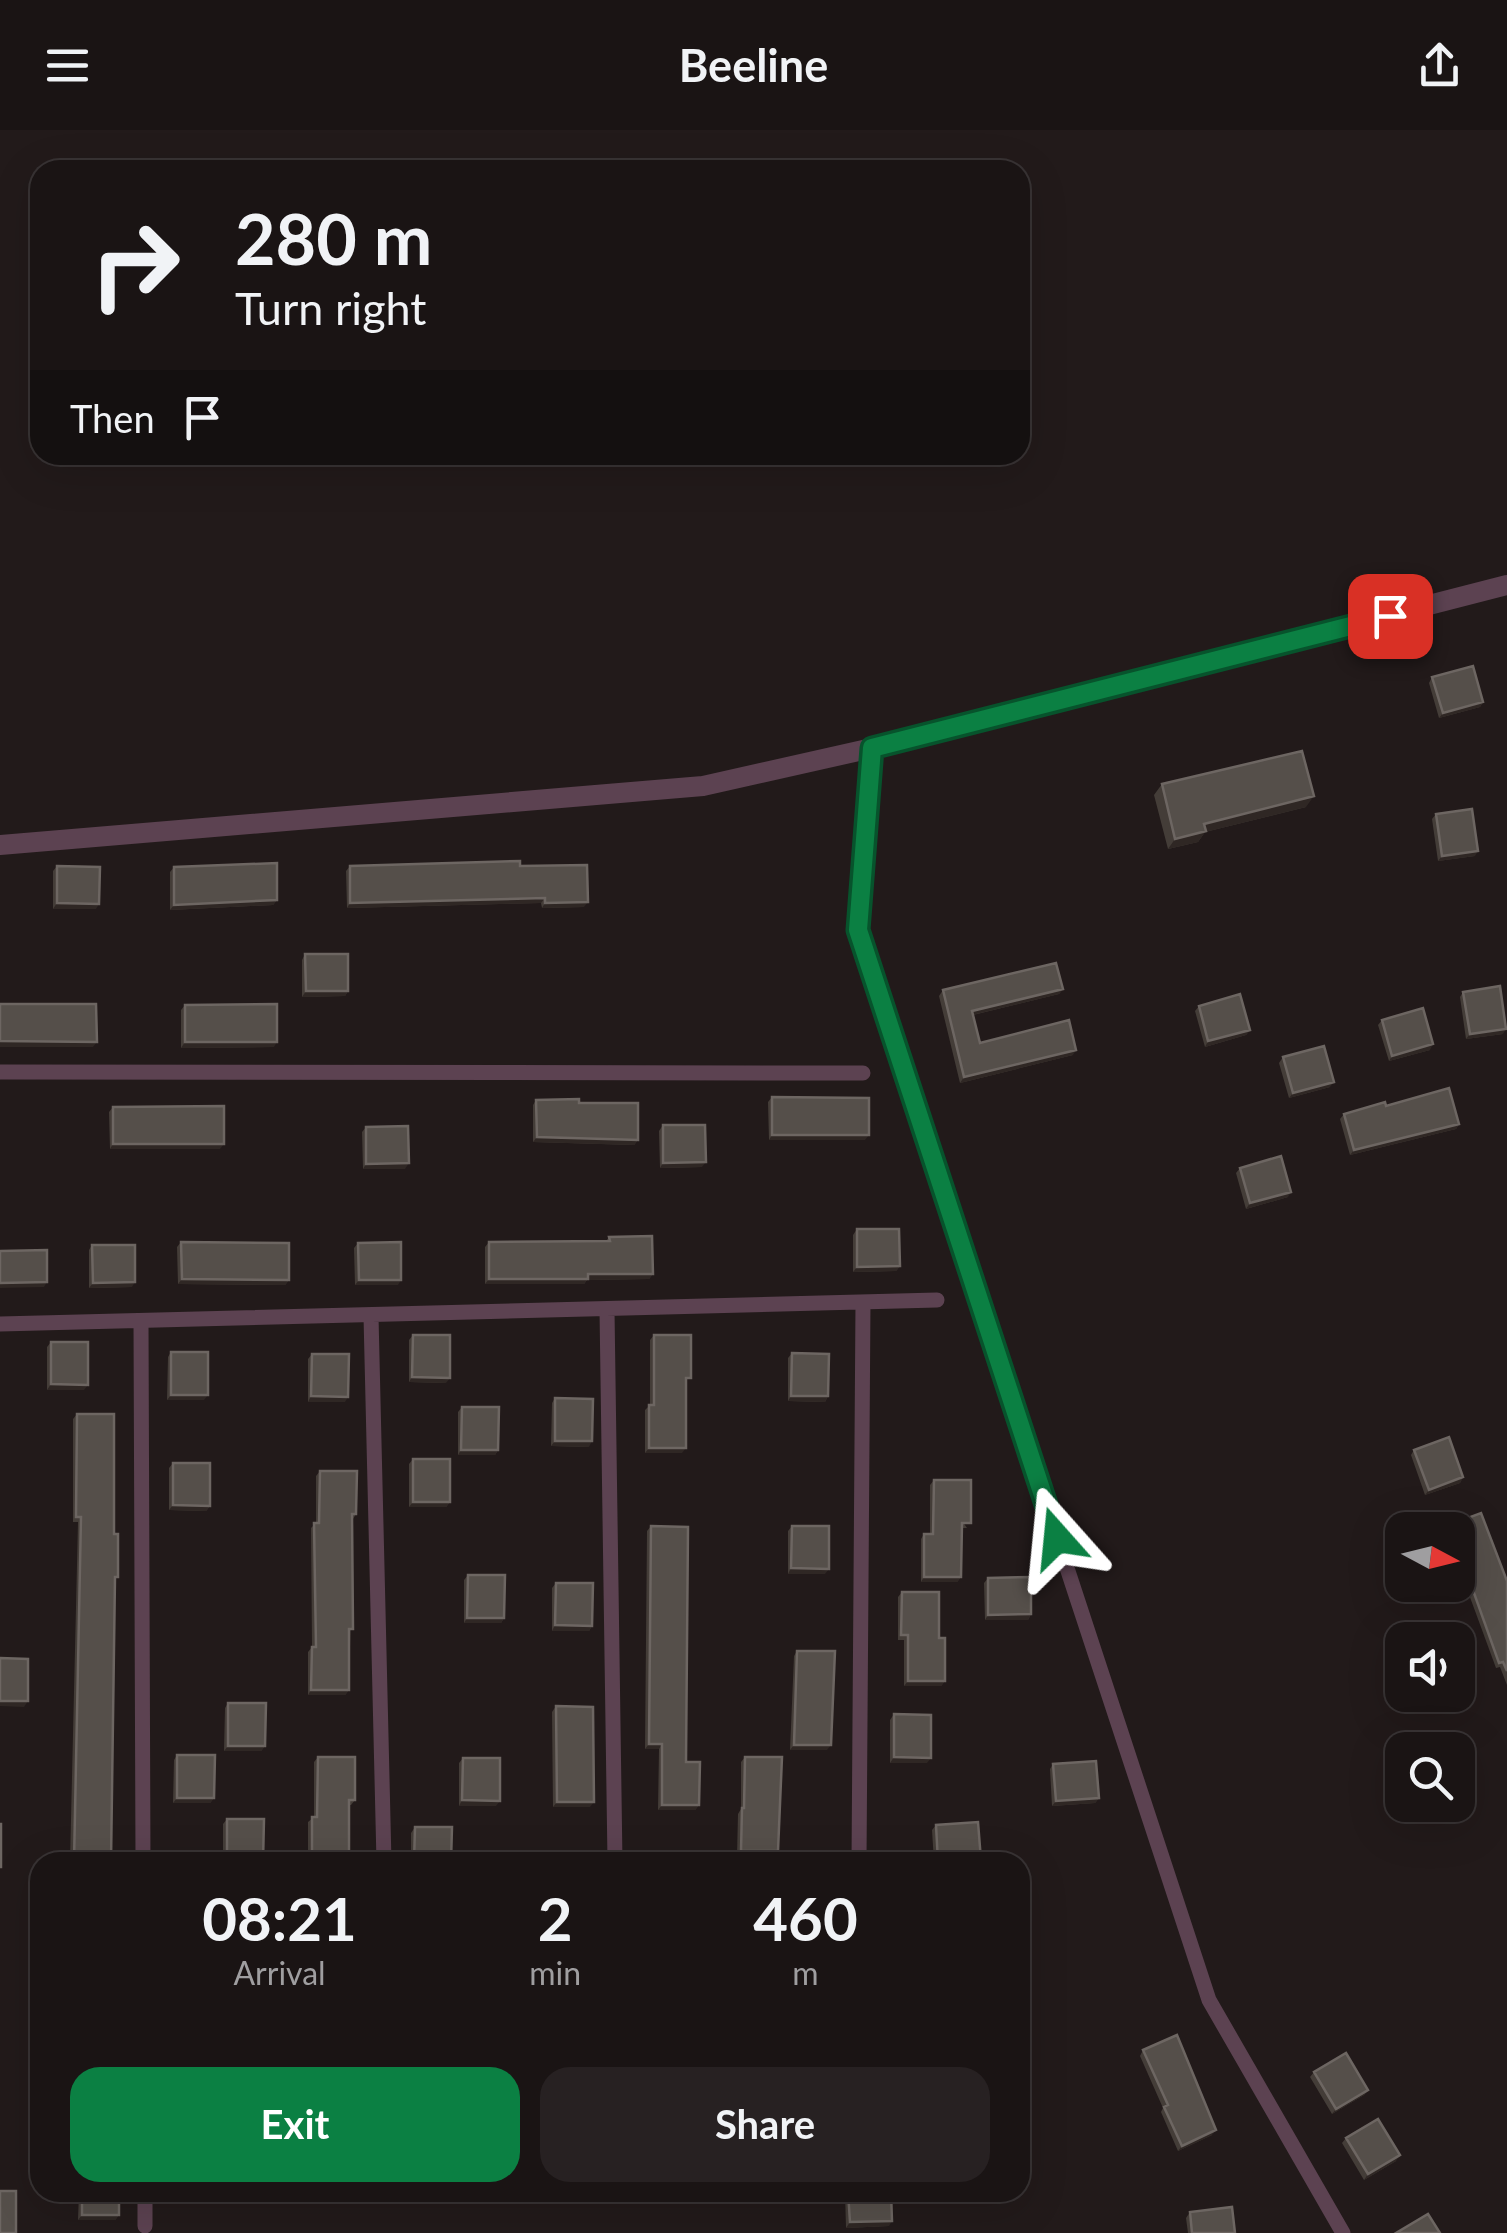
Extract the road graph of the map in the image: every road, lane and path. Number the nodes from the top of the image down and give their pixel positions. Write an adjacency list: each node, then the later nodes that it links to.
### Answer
1 (1507, 585): 2 (street)
2 (872, 748): 3 (street); 18 (street)
3 (0, 845)
4 (0, 1072): 5 (street)
5 (863, 1074)
6 (937, 1300): 7 (street)
7 (862, 1302): 8 (street); 15 (street)
8 (608, 1310): 9 (street); 14 (street)
9 (370, 1316): 10 (street); 13 (street)
10 (141, 1321): 11 (street); 12 (street)
11 (0, 1324)
12 (143, 1852)
13 (384, 1852)
14 (615, 1852)
15 (859, 1852)
16 (144, 2202): 17 (street)
17 (145, 2226)
18 (1343, 2233)

